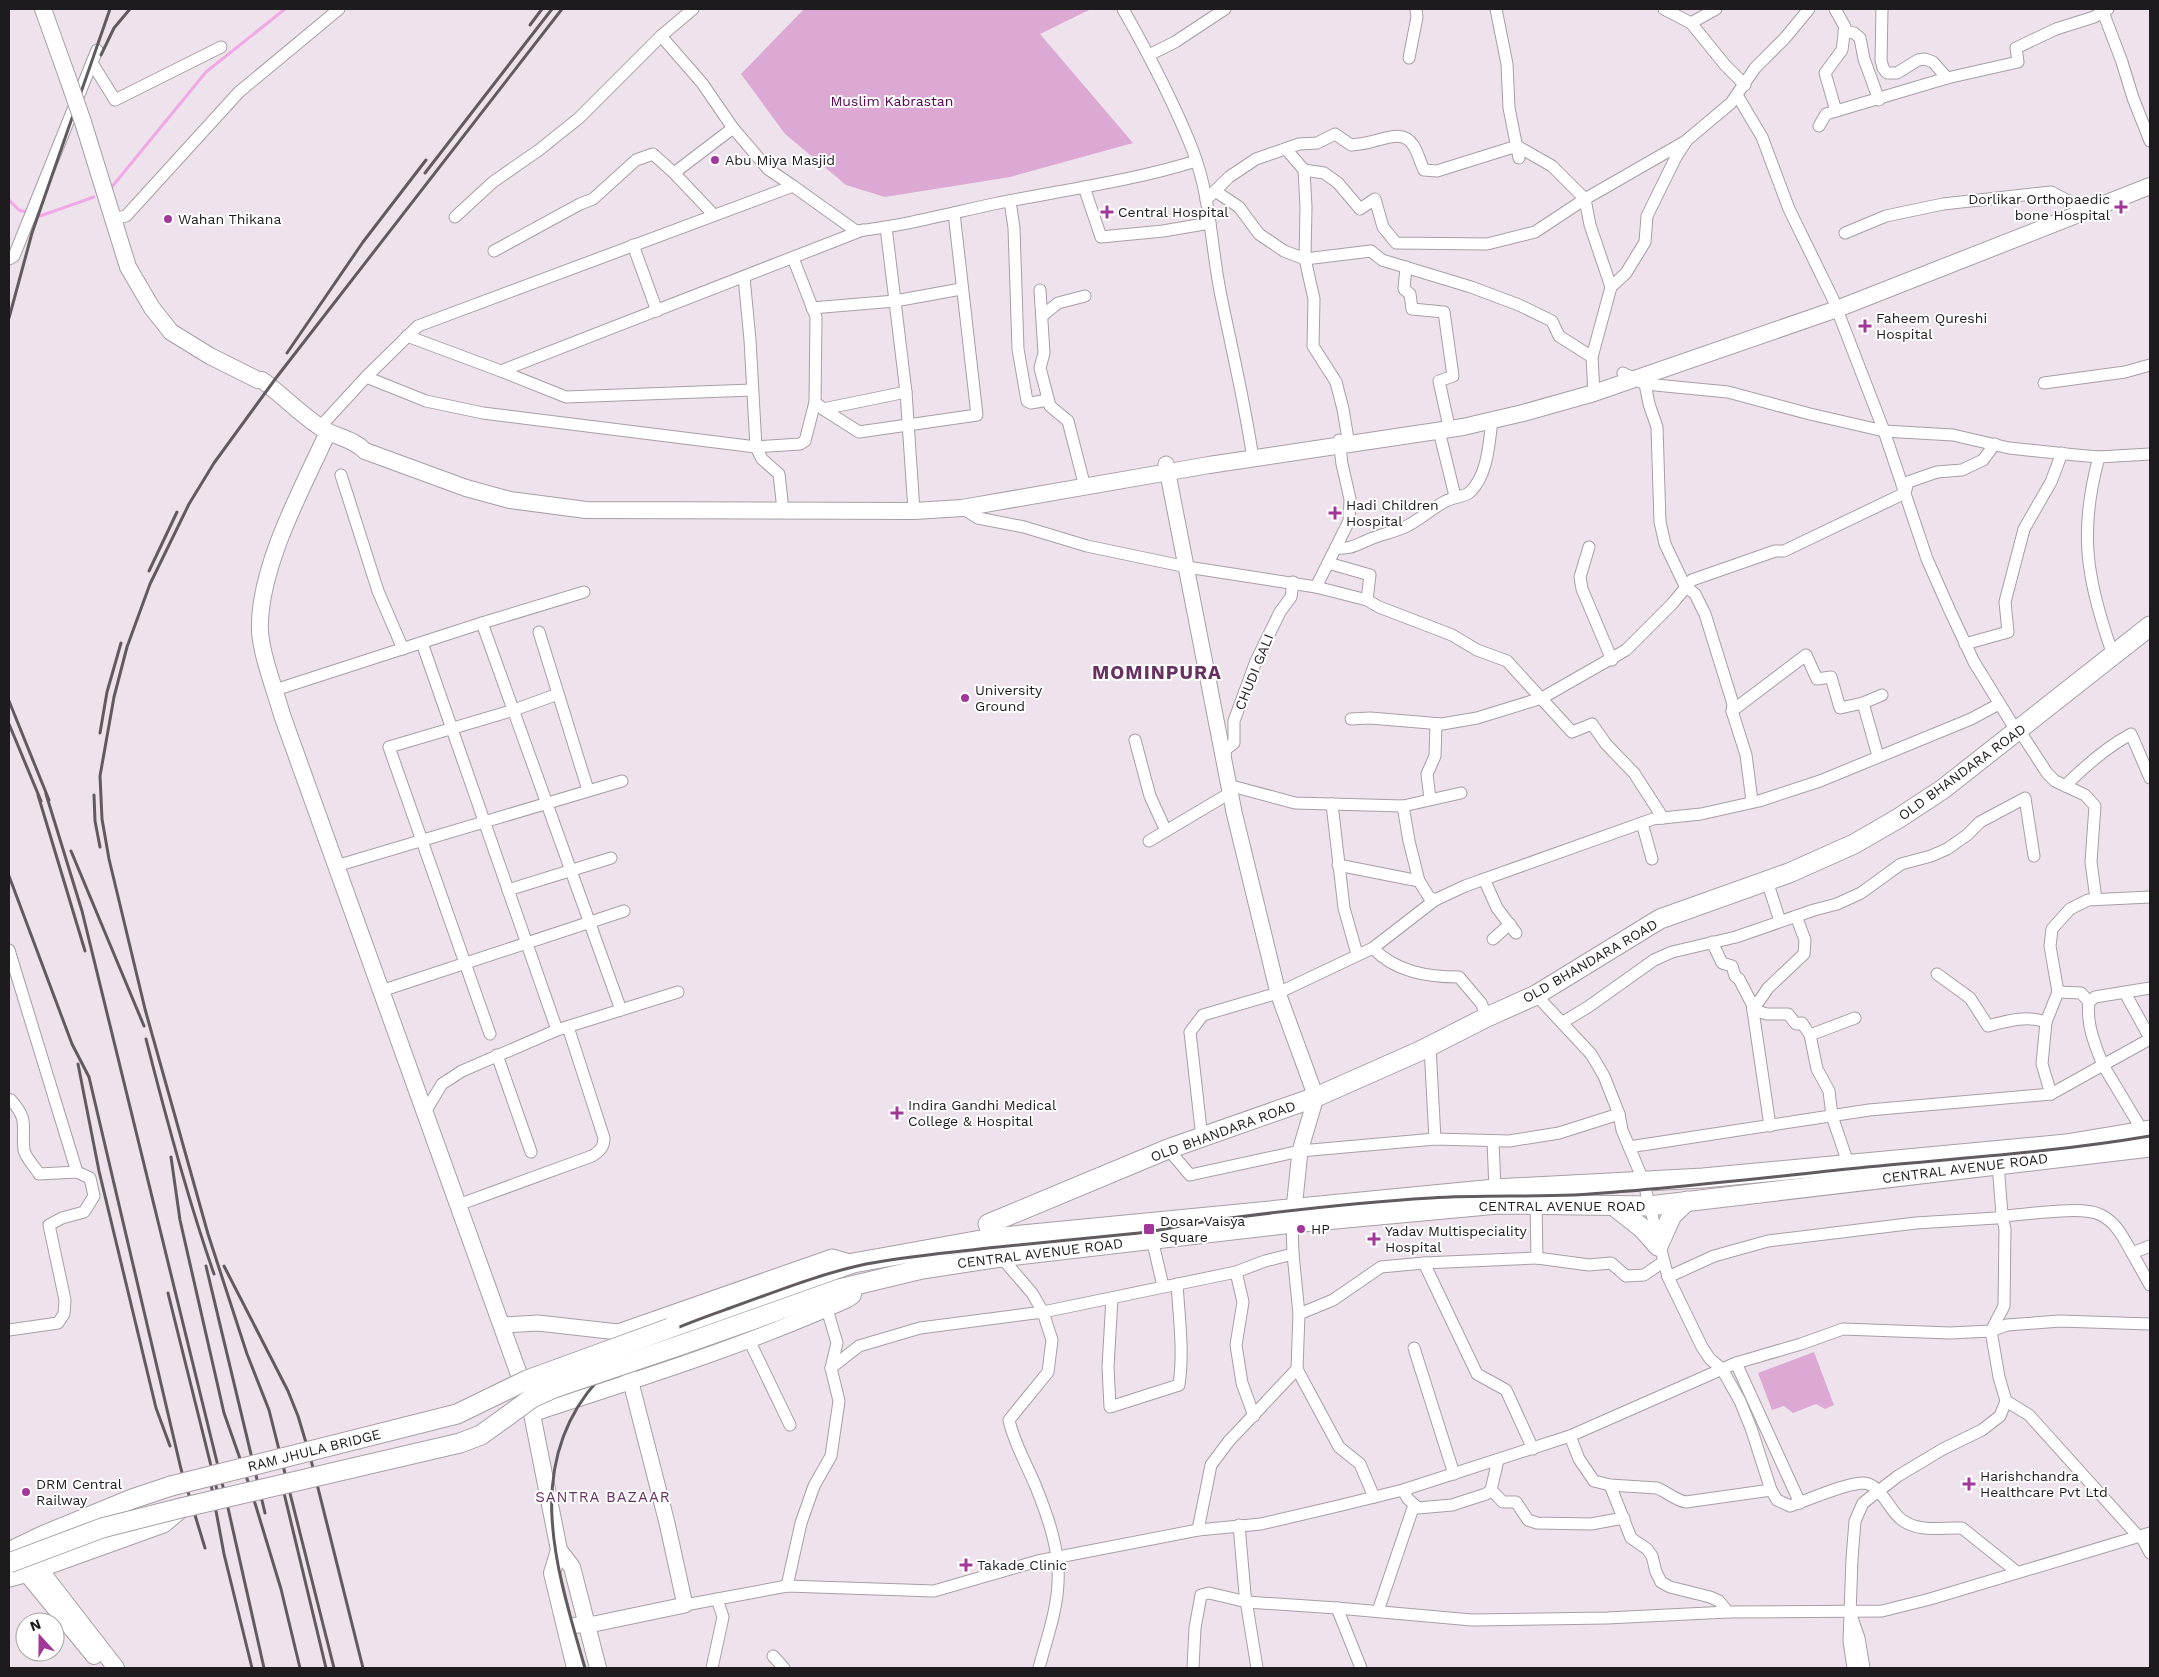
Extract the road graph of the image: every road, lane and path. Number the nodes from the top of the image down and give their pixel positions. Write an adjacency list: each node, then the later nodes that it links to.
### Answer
1 (43, 9): 49 (main road, bridge)
2 (339, 9): 49 (street)
3 (693, 9): 16 (street)
4 (1124, 9): 19 (street)
5 (1225, 9): 19 (street)
6 (1416, 9): 20 (street)
7 (1496, 9): 31 (street)
8 (1664, 9): 14 (street)
9 (1716, 9): 14 (street)
10 (1810, 9): 23 (street)
11 (1835, 9): 15 (street)
12 (1882, 9): 22 (street)
13 (2106, 10): 22 (street); 30 (street)
14 (1691, 24): 23 (street)
15 (1844, 31): 25 (street); 26 (street)
16 (661, 36): 28 (street); 48 (street)
17 (222, 46): 21 (street)
18 (97, 50): 21 (street)
19 (1149, 55): 34 (street)
20 (1409, 58)
21 (92, 63): 57 (street)
22 (1946, 78): 25 (street)
23 (1745, 85): 24 (street)
24 (1737, 95): 29 (street); 66 (street)
25 (1879, 100): 26 (street)
26 (1836, 112): 27 (street)
27 (1819, 126)
28 (733, 128): 36 (street); 38 (street)
29 (1688, 140): 42 (street); 61 (street)
30 (2150, 141)
31 (1518, 146): 32 (street); 33 (street); 42 (street)
32 (1286, 149): 35 (street); 41 (street)
33 (1519, 158)
34 (1196, 161): 40 (street); 43 (street)
35 (1304, 170): 42 (street); 58 (street)
36 (674, 173): 47 (street); 55 (street)
37 (2150, 176): 45 (main road)
38 (792, 186): 47 (street); 52 (street)
39 (2150, 186): 66 (main road)
40 (1084, 187): 44 (street); 50 (street)
41 (1215, 191): 43 (street); 58 (street)
42 (1585, 199): 61 (street)
43 (1206, 200): 50 (street)
44 (1010, 201): 46 (street); 80 (street)
45 (2076, 205): 53 (street); 66 (main road)
46 (954, 213): 51 (street); 62 (street)
47 (714, 215): 54 (street)
48 (455, 217)
49 (112, 219): 85 (main road)
50 (1210, 223): 92 (street)
51 (886, 227): 52 (street); 65 (street)
52 (865, 230): 56 (street)
53 (1845, 233)
54 (633, 245): 68 (street); 70 (street)
55 (494, 252)
56 (793, 258): 60 (street); 67 (street)
57 (9, 259)
58 (1305, 259): 59 (street); 87 (street)
59 (1406, 267): 71 (street); 84 (street)
60 (744, 277): 68 (street); 78 (street)
61 (1611, 287): 71 (street)
62 (962, 289): 65 (street); 83 (street)
63 (1040, 290): 69 (street)
64 (1085, 296): 69 (street)
65 (895, 301): 67 (street); 79 (street)
66 (1835, 304): 75 (main road); 86 (street)
67 (812, 308): 81 (street)
68 (657, 311): 73 (street)
69 (1042, 316): 80 (street)
70 (408, 336): 73 (street); 74 (street)
71 (1592, 357): 77 (street)
72 (2150, 365): 76 (street)
73 (501, 371): 78 (street)
74 (366, 377): 85 (street); 89 (street)
75 (1634, 379): 77 (main road); 86 (street); 108 (street)
76 (2044, 383)
77 (1594, 388): 82 (main road); 84 (main road)
78 (752, 390): 89 (street)
79 (906, 392): 81 (street); 83 (street)
80 (1048, 400): 96 (street)
81 (819, 406): 83 (street); 89 (street)
82 (1492, 420): 84 (main road); 98 (street)
83 (909, 425): 101 (street)
84 (1443, 426): 87 (main road); 98 (street)
85 (324, 429): 100 (main road); 120 (main road)
86 (1884, 431): 88 (street); 97 (street)
87 (1344, 443): 92 (main road); 104 (street)
88 (1995, 444): 90 (street); 97 (street)
89 (756, 447): 99 (street)
90 (2062, 453): 93 (street); 116 (street)
91 (2150, 454): 93 (street)
92 (1253, 456): 94 (main road)
93 (2099, 457): 118 (street)
94 (1167, 469): 96 (main road); 106 (street)
95 (340, 475): 117 (street)
96 (1084, 483): 101 (main road); 102 (main road)
97 (1905, 494): 108 (street); 116 (street)
98 (1455, 496): 104 (street)
99 (782, 501): 100 (main road); 101 (main road)
100 (726, 506): 101 (main road)
101 (915, 507): 102 (main road)
102 (962, 508): 106 (street)
103 (1589, 547): 119 (street)
104 (1336, 548): 105 (street)
105 (1328, 563): 109 (street); 111 (street)
106 (1187, 567): 107 (street); 134 (street)
107 (1293, 582): 109 (street); 134 (street, CHUDI GALI)
108 (1685, 586): 119 (street); 127 (street)
109 (1316, 587): 111 (street)
110 (584, 592): 112 (street)
111 (1366, 600): 123 (street)
112 (482, 623): 115 (street); 126 (street)
113 (2150, 626): 118 (main road, OLD BHANDARA ROAD)
114 (539, 632): 121 (street)
115 (422, 643): 117 (street); 130 (street)
116 (1965, 644): 125 (street)
117 (403, 649): 120 (street)
118 (2113, 654): 131 (main road, OLD BHANDARA ROAD)
119 (1612, 660): 123 (street)
120 (275, 690): 155 (main road)
121 (558, 694): 126 (street); 139 (street)
122 (1882, 695): 124 (street)
123 (1542, 698): 129 (street); 146 (street)
124 (1863, 703): 127 (street); 133 (street)
125 (1999, 704): 131 (street); 133 (street)
126 (514, 710): 130 (street); 143 (street)
127 (1732, 711): 142 (street)
128 (1351, 719): 129 (street)
129 (1436, 724): 141 (street)
130 (452, 729): 147 (street); 150 (street)
131 (2018, 731): 137 (street); 160 (main road, OLD BHANDARA ROAD)
132 (1135, 740): 149 (street)
133 (1878, 756): 142 (street)
134 (1224, 762): 138 (street)
135 (2150, 778): 137 (street)
136 (622, 781): 139 (street)
137 (2065, 786): 163 (street)
138 (1229, 789): 144 (street); 149 (street); 182 (street)
139 (588, 790): 143 (street)
140 (1461, 794): 141 (street)
141 (1430, 800): 145 (street)
142 (1752, 801): 146 (street)
143 (546, 803): 147 (street); 157 (street)
144 (1332, 804): 145 (street); 156 (street)
145 (1403, 806): 159 (street)
146 (1662, 818): 148 (street)
147 (484, 822): 150 (street); 161 (street)
148 (1642, 823): 154 (street); 158 (street)
149 (1166, 831): 151 (street)
150 (422, 840): 155 (street); 175 (street)
151 (1149, 841)
152 (2034, 856): 166 (street)
153 (611, 858): 157 (street)
154 (1652, 859)
155 (336, 866): 178 (main road)
156 (1338, 866): 159 (street); 174 (street)
157 (571, 870): 161 (street); 168 (street)
158 (1484, 879): 164 (street); 169 (street)
159 (1419, 881): 164 (street)
160 (1767, 881): 167 (street); 183 (main road, OLD BHANDARA ROAD)
161 (508, 890): 171 (street)
162 (2150, 897): 163 (street)
163 (2096, 899): 180 (street)
164 (1435, 900): 172 (street)
165 (624, 911): 168 (street)
166 (1796, 916): 167 (street); 186 (street)
167 (1780, 921): 170 (street)
168 (590, 922): 171 (street); 185 (street)
169 (1493, 939)
170 (1712, 942): 186 (street); 189 (street)
171 (527, 943): 175 (street); 191 (street)
172 (1373, 948): 174 (street); 187 (street)
173 (9, 950): 215 (street)
174 (1357, 954): 182 (street)
175 (465, 964): 178 (street); 192 (street)
176 (1937, 974): 190 (street)
177 (2150, 988): 181 (street)
178 (381, 991): 201 (main road)
179 (678, 992): 185 (street)
180 (2058, 992): 184 (street); 190 (street)
181 (2125, 992): 184 (street); 194 (street)
182 (1278, 993): 199 (street); 205 (street)
183 (1536, 995): 187 (main road, OLD BHANDARA ROAD); 189 (street)
184 (2089, 1002): 197 (street)
185 (621, 1010): 191 (street)
186 (1753, 1010): 193 (street); 204 (street)
187 (1487, 1017): 195 (main road, OLD BHANDARA ROAD)
188 (1855, 1018): 193 (street)
189 (1563, 1022): 202 (street)
190 (2046, 1022): 198 (street)
191 (562, 1029): 196 (street); 219 (street)
192 (490, 1034)
193 (1810, 1035): 203 (street)
194 (2150, 1038): 197 (street)
195 (1430, 1047): 199 (main road, OLD BHANDARA ROAD); 206 (street)
196 (497, 1056): 201 (street); 212 (street)
197 (2103, 1065): 198 (street); 208 (street)
198 (2051, 1094): 203 (street)
199 (1316, 1097): 205 (main road, OLD BHANDARA ROAD); 211 (street)
200 (9, 1101): 215 (street)
201 (425, 1112): 219 (main road)
202 (1619, 1114): 207 (street); 209 (street)
203 (1832, 1116): 204 (street); 213 (street)
204 (1770, 1126): 209 (street)
205 (1202, 1138): 210 (main road, OLD BHANDARA ROAD)
206 (1435, 1139): 207 (street); 211 (street)
207 (1493, 1141): 217 (street)
208 (2149, 1141): 213 (main road, CENTRAL AVENUE ROAD); 214 (main road, CENTRAL AVENUE ROAD)
209 (1629, 1147): 216 (street)
210 (1168, 1149): 211 (street); 225 (main road, OLD BHANDARA ROAD)
211 (1300, 1151): 223 (street)
212 (531, 1152)
213 (1848, 1163): 216 (main road, CENTRAL AVENUE ROAD)
214 (1998, 1164): 218 (main road, CENTRAL AVENUE ROAD); 224 (street)
215 (77, 1172): 247 (street)
216 (1643, 1180): 217 (main road, CENTRAL AVENUE ROAD); 222 (street)
217 (1495, 1189): 223 (main road, CENTRAL AVENUE ROAD)
218 (1687, 1201): 222 (main road, CENTRAL AVENUE ROAD); 230 (main road)
219 (458, 1205): 246 (main road)
220 (1536, 1205): 221 (main road, CENTRAL AVENUE ROAD); 223 (main road, CENTRAL AVENUE ROAD); 232 (street)
221 (1614, 1206): 222 (main road, CENTRAL AVENUE ROAD); 230 (main road)
222 (1649, 1206): 230 (street)
223 (1293, 1216): 225 (main road, CENTRAL AVENUE ROAD); 226 (main road, CENTRAL AVENUE ROAD); 229 (street)
224 (2002, 1216): 228 (street); 236 (street); 248 (street)
225 (990, 1231): 231 (main road); 234 (main road, RAM JHULA BRIDGE)
226 (1152, 1239): 231 (main road, CENTRAL AVENUE ROAD); 239 (street)
227 (2150, 1246): 228 (street)
228 (2132, 1253): 238 (street)
229 (1293, 1254): 235 (street); 244 (street)
230 (1661, 1254): 232 (street); 236 (street)
231 (1001, 1257): 240 (main road, CENTRAL AVENUE ROAD); 243 (street)
232 (1538, 1258): 233 (street)
233 (1424, 1263): 244 (street); 263 (street)
234 (846, 1265): 249 (street); 280 (main road, RAM JHULA BRIDGE, bridge)
235 (1236, 1272): 237 (street); 260 (street)
236 (1668, 1277): 256 (street)
237 (1177, 1284): 239 (street); 241 (street)
238 (2150, 1285)
239 (1163, 1286): 241 (street)
240 (848, 1287): 242 (street); 251 (main road, CENTRAL AVENUE ROAD)
241 (1112, 1298): 243 (street)
242 (827, 1309): 250 (street); 254 (street)
243 (1043, 1312): 254 (street); 282 (street)
244 (1299, 1314): 255 (street)
245 (2150, 1324): 248 (street)
246 (502, 1325): 249 (street); 259 (main road)
247 (9, 1330)
248 (1991, 1331): 253 (street); 258 (street)
249 (618, 1332): 257 (street)
250 (750, 1340): 257 (street); 261 (street)
251 (678, 1346): 274 (main road, RAM JHULA BRIDGE, bridge)
252 (1414, 1348): 265 (street)
253 (1736, 1363): 256 (street); 272 (street)
254 (831, 1368): 285 (street)
255 (1297, 1369): 260 (street); 271 (street)
256 (1722, 1370): 262 (street); 269 (street)
257 (631, 1382): 259 (street); 288 (street)
258 (2006, 1401): 270 (street); 278 (street)
259 (532, 1414): 279 (main road)
260 (1254, 1416): 277 (street)
261 (790, 1425)
262 (1570, 1436): 263 (street); 266 (street)
263 (1533, 1449): 264 (street)
264 (1498, 1460): 265 (street); 268 (street)
265 (1454, 1474): 267 (street)
266 (1610, 1485): 269 (street); 275 (street)
267 (1404, 1490): 271 (street); 273 (street)
268 (1491, 1490): 273 (street); 275 (street)
269 (1771, 1490): 272 (street)
270 (1877, 1490): 272 (street); 283 (street); 292 (street)
271 (1374, 1497): 276 (street)
272 (1800, 1503)
273 (1414, 1505): 290 (street)
274 (181, 1508): 280 (main road, RAM JHULA BRIDGE, bridge); 284 (main road)
275 (1624, 1518): 291 (street)
276 (1239, 1525): 277 (street); 287 (street)
277 (1198, 1530): 282 (street)
278 (2143, 1535): 281 (street); 283 (street)
279 (559, 1550): 293 (main road); 294 (main road)
280 (13, 1553): 284 (main road)
281 (2150, 1553)
282 (1056, 1559): 285 (street); 302 (street)
283 (2016, 1572): 292 (street)
284 (30, 1575): 296 (main road); 297 (main road)
285 (786, 1586): 286 (street)
286 (717, 1599): 288 (street); 300 (street)
287 (1247, 1602): 289 (street); 303 (street); 304 (street)
288 (685, 1605): 293 (street)
289 (1337, 1608): 290 (street); 305 (street)
290 (1378, 1611): 291 (street)
291 (1728, 1612): 292 (street)
292 (1849, 1612): 306 (street); 307 (street)
293 (587, 1623): 294 (street); 299 (main road)
294 (565, 1626): 298 (main road)
295 (774, 1656): 301 (street)
296 (103, 1668)
297 (116, 1668)
298 (575, 1668)
299 (598, 1668)
300 (712, 1668)
301 (784, 1668)
302 (1039, 1668)
303 (1193, 1668)
304 (1257, 1668)
305 (1361, 1668)
306 (1853, 1668)
307 (1864, 1668)

